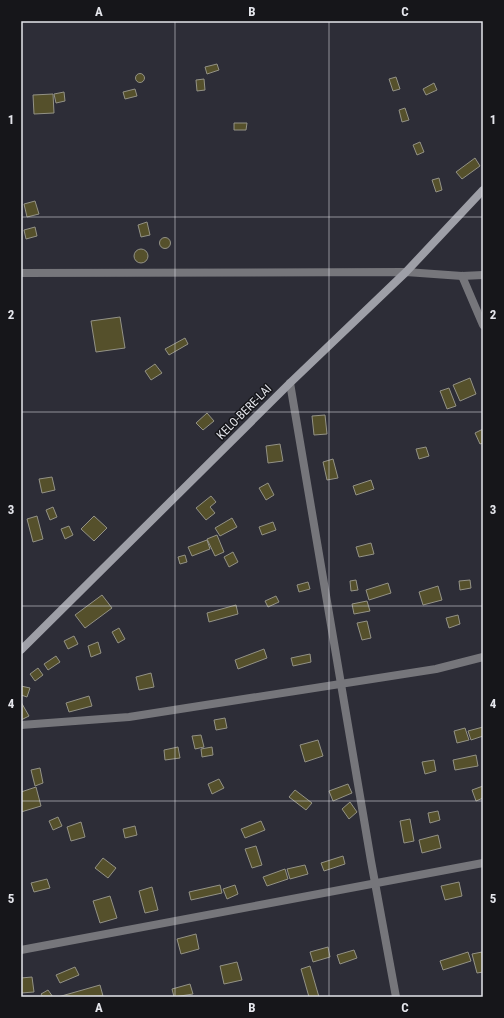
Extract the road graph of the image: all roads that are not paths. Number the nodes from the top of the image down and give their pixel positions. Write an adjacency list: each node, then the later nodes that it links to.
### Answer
1 (483, 190): 2 (main road, KELO-BERE-LAI)
2 (406, 272): 3 (street); 5 (street); 7 (main road, KELO-BERE-LAI)
3 (21, 273)
4 (483, 275): 5 (street)
5 (462, 276): 6 (street)
6 (483, 325)
7 (290, 383): 8 (main road, KELO-BERE-LAI); 10 (street)
8 (21, 650)
9 (483, 657): 10 (street)
10 (341, 684): 11 (street); 13 (street)
11 (21, 725)
12 (483, 863): 13 (street)
13 (375, 883): 14 (street); 15 (street)
14 (21, 950)
15 (396, 997)

